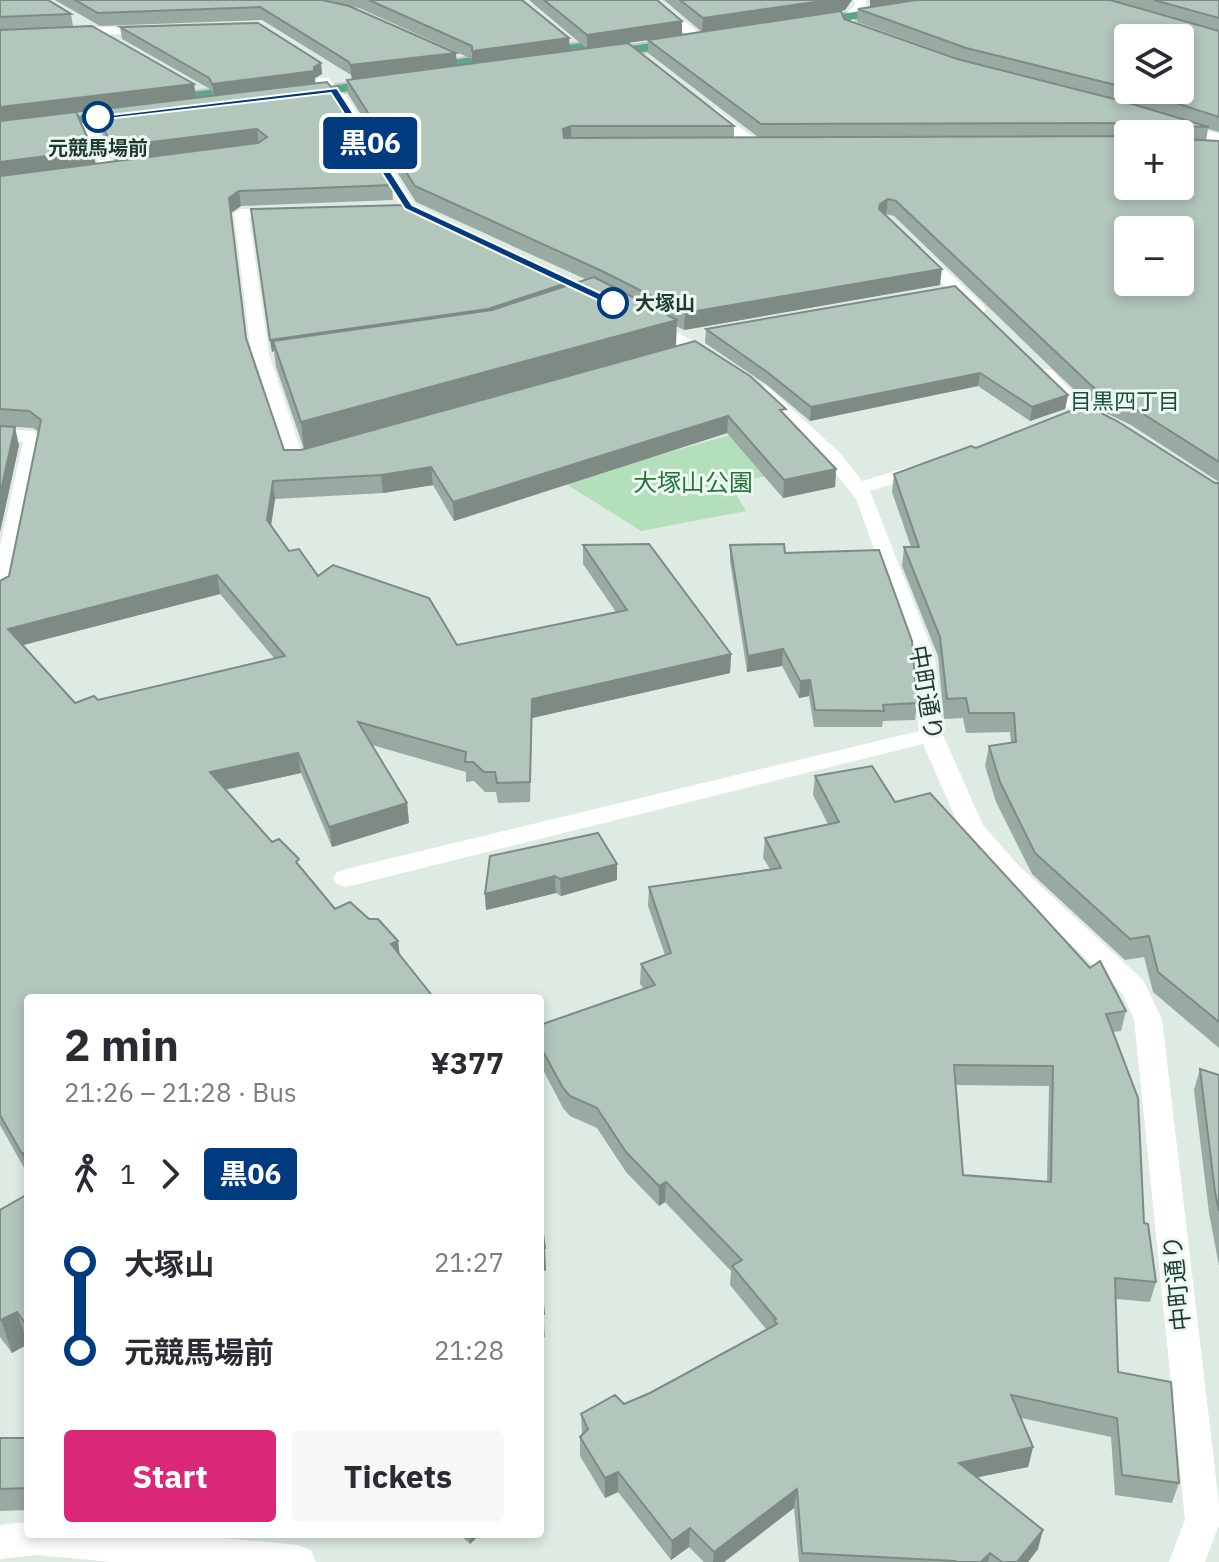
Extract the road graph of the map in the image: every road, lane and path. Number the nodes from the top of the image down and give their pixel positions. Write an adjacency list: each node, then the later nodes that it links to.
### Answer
1 (652, 0): 9 (street)
2 (860, 3): 3 (main road); 5 (street); 5 (main road)
3 (897, 5): 5 (main road)
4 (67, 15): 7 (street)
5 (848, 17): 10 (street)
6 (170, 29): 7 (street)
7 (93, 31): 8 (street); 12 (street)
8 (46, 34)
9 (702, 35): 13 (main road); 14 (main road)
10 (876, 36)
11 (566, 39): 13 (street)
12 (117, 45)
13 (578, 48): 16 (main road)
14 (633, 50): 17 (main road); 19 (street)
15 (440, 51): 16 (street)
16 (465, 62): 18 (main road)
17 (532, 64)
18 (518, 66)
19 (653, 66)
20 (380, 73): 21 (main road)
21 (332, 80): 23 (main road); 24 (main road); 26 (main road); 40 (street)
22 (179, 81): 25 (street)
23 (393, 82)
24 (293, 84)
25 (204, 95): 25 (main road)
26 (282, 96)
27 (701, 103): 33 (street)
28 (0, 118): 29 (main road)
29 (86, 119): 30 (main road); 38 (street)
30 (0, 129)
31 (1194, 131): 32 (street)
32 (1219, 139)
33 (754, 145): 34 (street); 35 (street)
34 (770, 145)
35 (723, 146)
36 (1194, 148): 37 (street)
37 (1219, 150)
38 (108, 170)
39 (304, 211): 54 (street)
40 (451, 227)
41 (904, 238): 42 (street)
42 (958, 290): 43 (street); 45 (street)
43 (930, 295)
44 (632, 313): 47 (street, 中町通り)
45 (992, 323)
46 (712, 334): 47 (street)
47 (690, 344): 49 (street); 56 (street, 中町通り)
48 (1026, 356): 50 (street)
49 (667, 357)
50 (1083, 412): 51 (street); 52 (street)
51 (1058, 421)
52 (1122, 432)
53 (0, 435): 57 (street)
54 (324, 453)
55 (940, 463): 56 (street)
56 (859, 488): 58 (street, 中町通り)
57 (0, 594)
58 (931, 735): 59 (street); 60 (street, 中町通り)
59 (346, 878)
60 (1211, 1519): 63 (street, 中町通り)
61 (0, 1542): 62 (street)
62 (298, 1562)
63 (1187, 1562)

